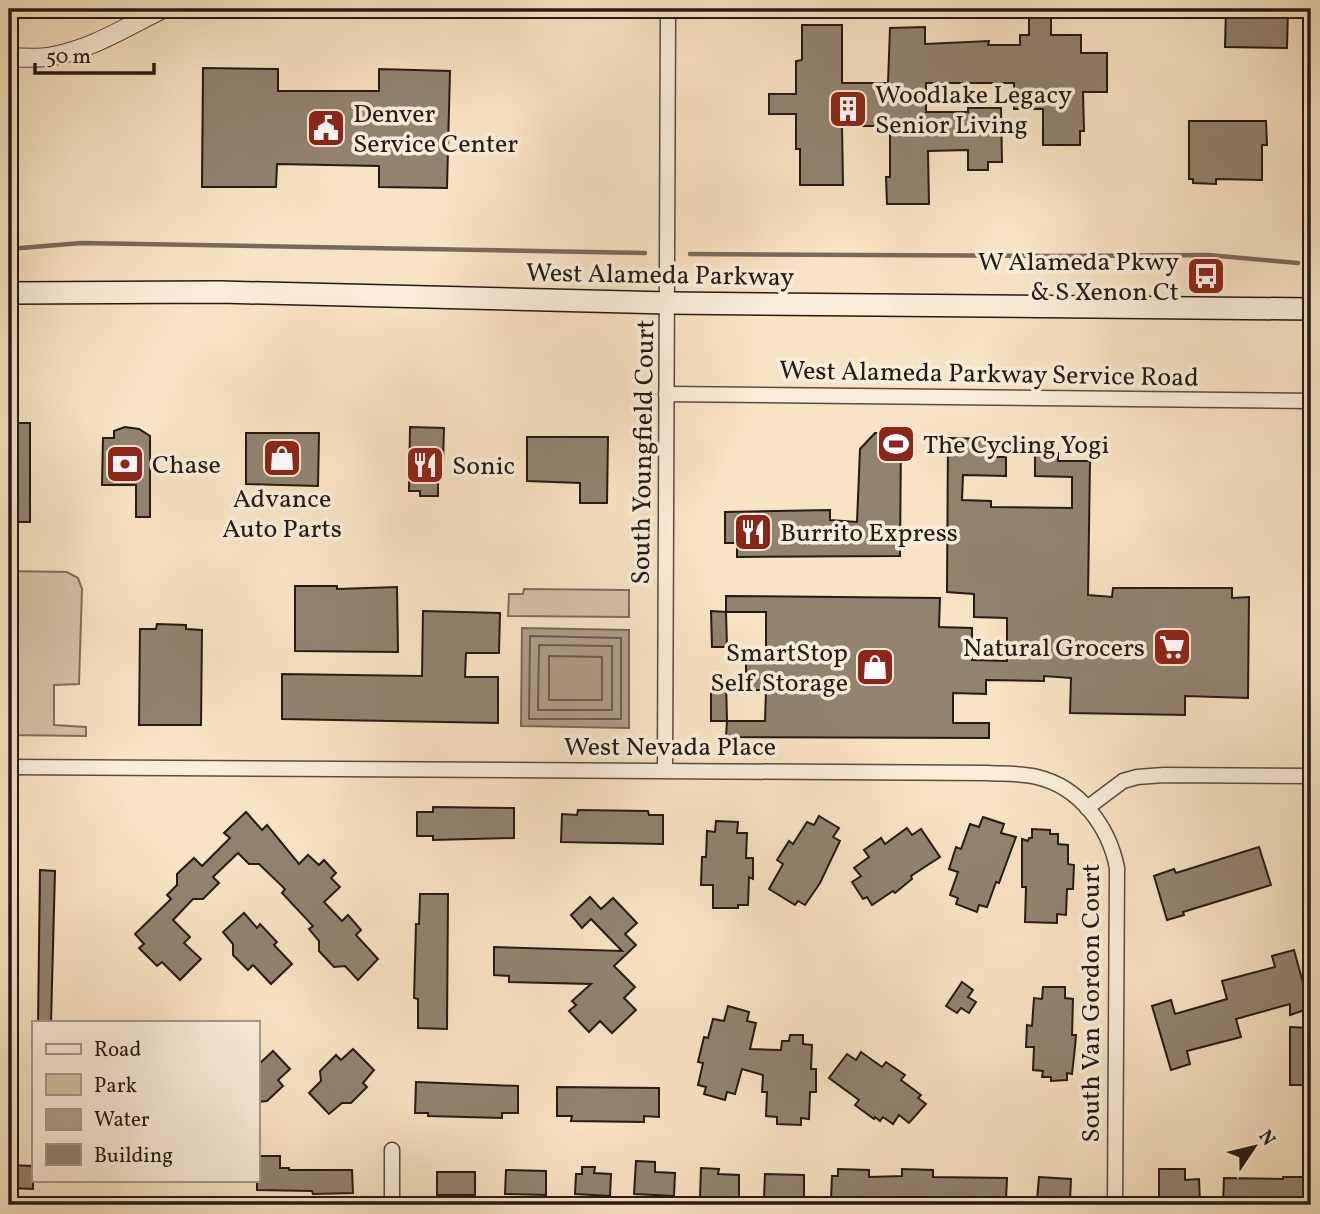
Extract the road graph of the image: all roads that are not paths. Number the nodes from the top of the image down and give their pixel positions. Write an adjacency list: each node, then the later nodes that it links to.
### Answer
1 (163, 9): 3 (street)
2 (668, 9): 5 (street, South Youngfield Court)
3 (9, 57)
4 (9, 293): 5 (main road, West Alameda Parkway)
5 (668, 303): 6 (main road, West Alameda Parkway); 7 (street, South Youngfield Court)
6 (1311, 309)
7 (666, 394): 8 (street, West Alameda Parkway Service Road); 10 (street, South Youngfield Court)
8 (1311, 401)
9 (9, 767): 10 (street, West Nevada Place)
10 (665, 770): 12 (street, West Nevada Place)
11 (1311, 776): 12 (street)
12 (1087, 808): 15 (street, South Van Gordon Court)
13 (392, 1150): 14 (street)
14 (392, 1205)
15 (1115, 1205)

